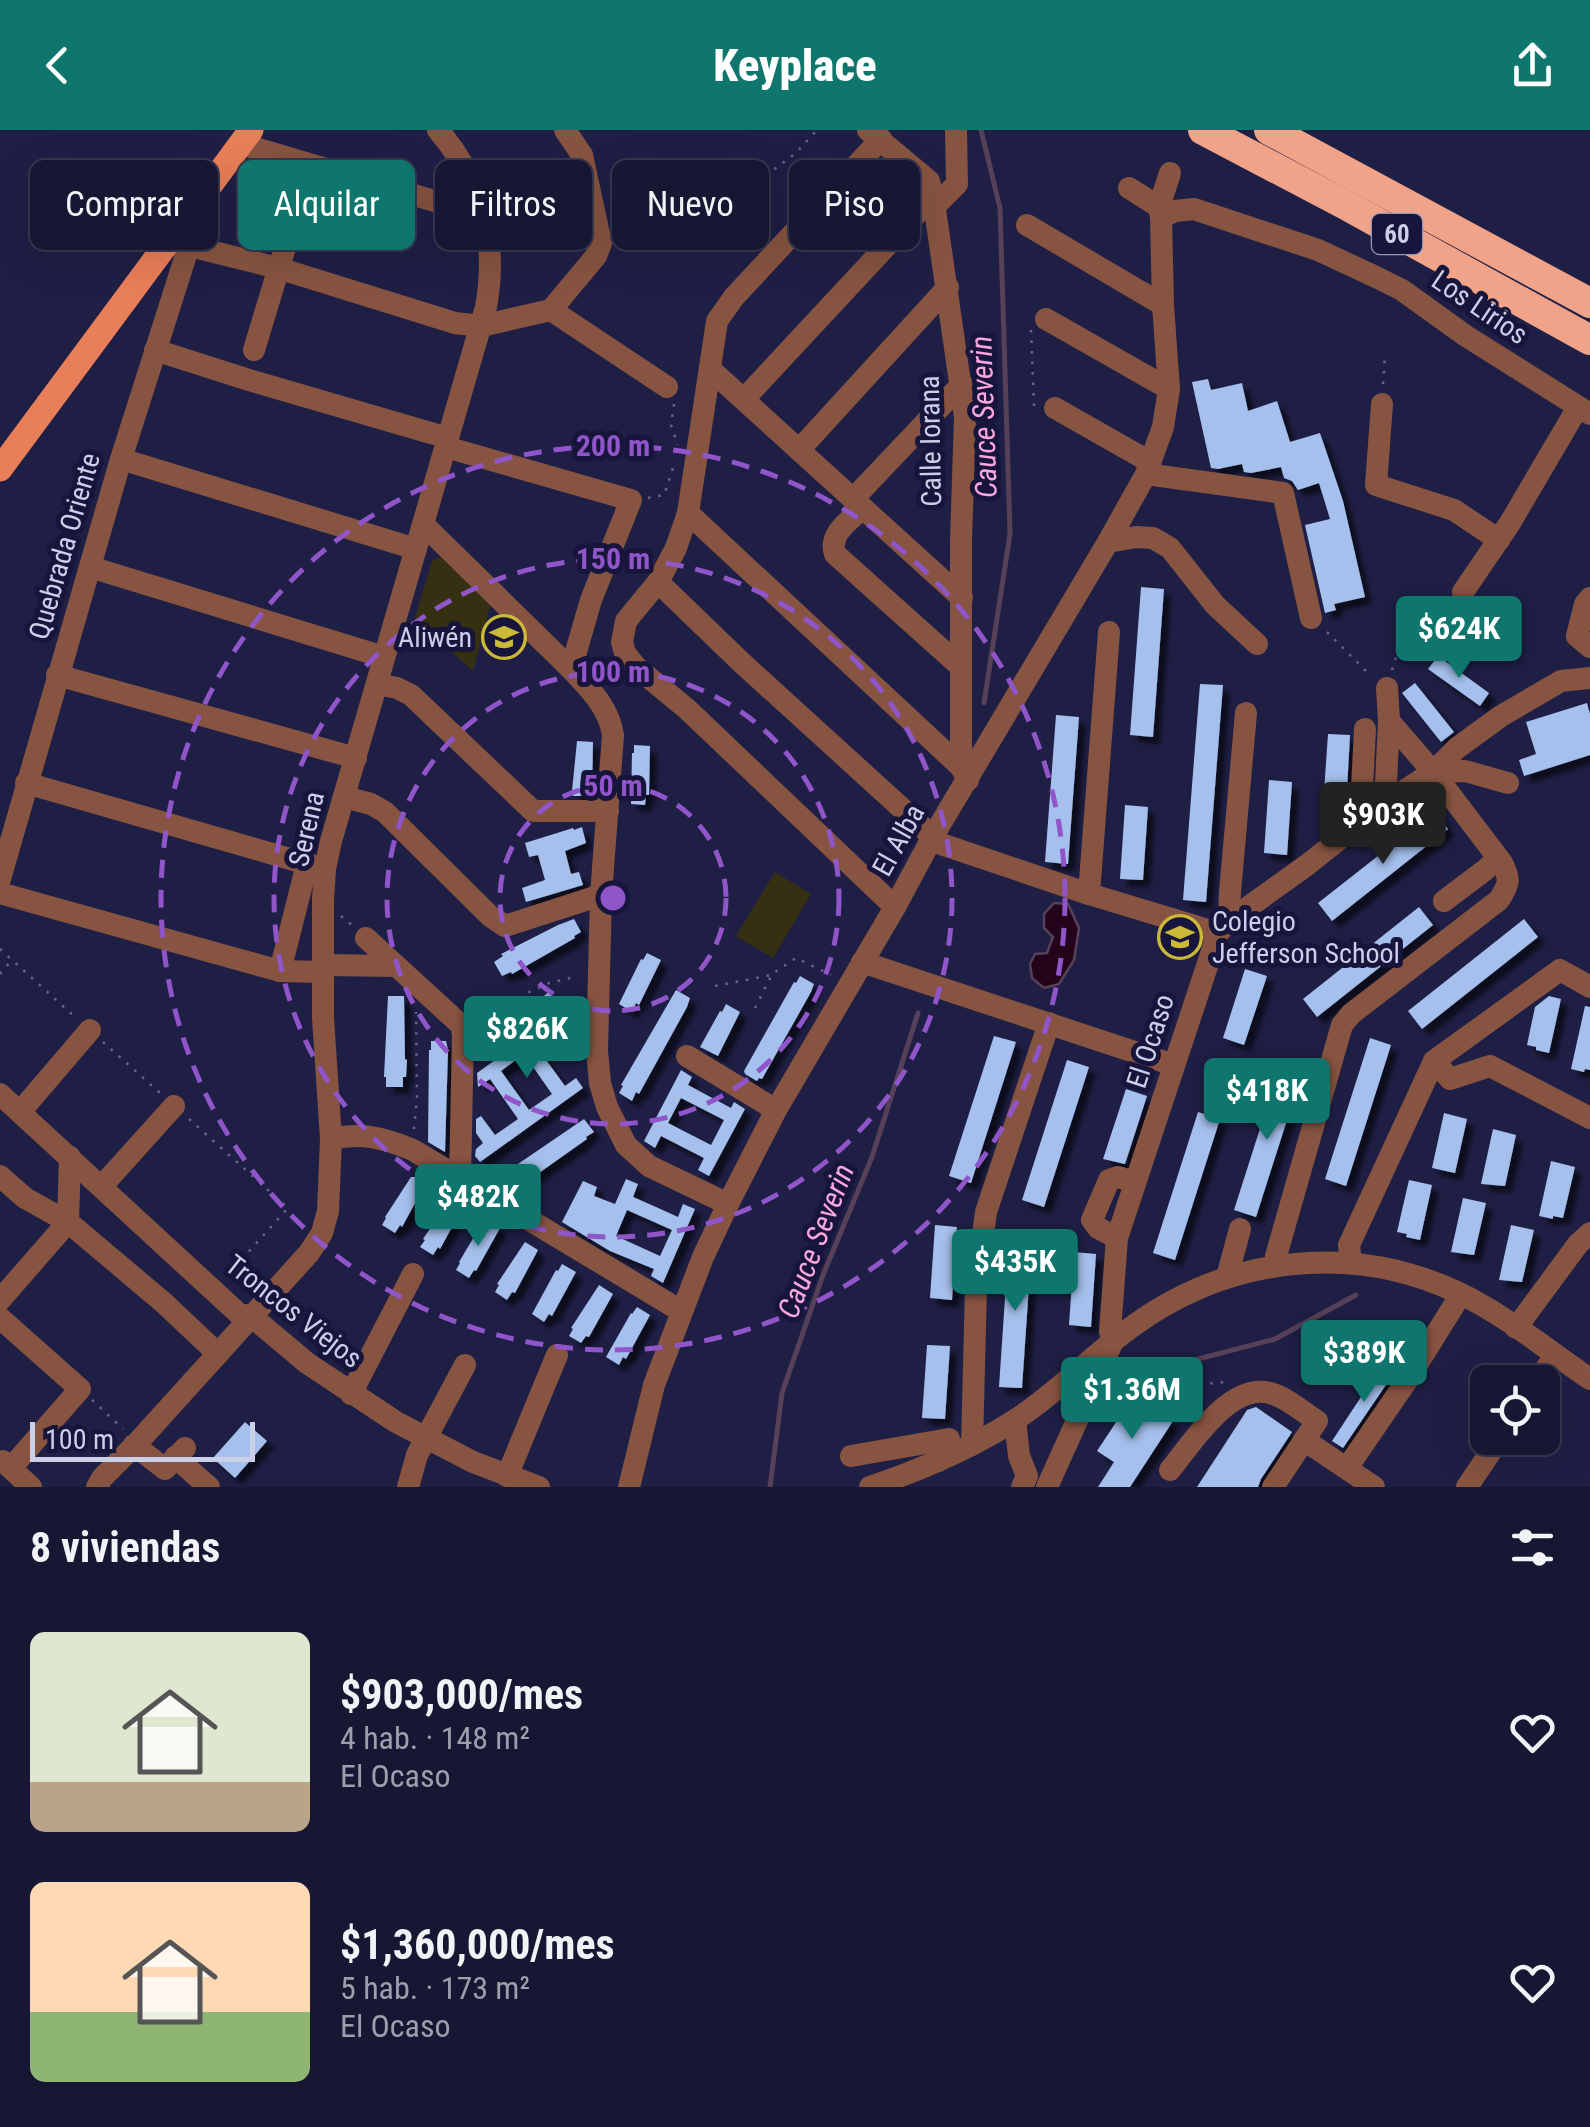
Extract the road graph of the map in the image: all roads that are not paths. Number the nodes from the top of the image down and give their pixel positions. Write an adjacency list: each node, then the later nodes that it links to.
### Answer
1 (438, 130): 25 (street, Serena)
2 (565, 130): 23 (street)
3 (956, 130): 12 (street)
4 (1203, 130): 26 (highway, 60)
5 (1268, 130): 21 (highway, 60)
6 (874, 135): 12 (street); 29 (street)
7 (246, 137): 9 (main road); 11 (street)
8 (1170, 173): 13 (street, El Alba)
9 (218, 175)
10 (1129, 188): 13 (street)
11 (435, 200)
12 (934, 201): 20 (street, Calle Iorana); 33 (street)
13 (1160, 212): 22 (street, El Alba); 36 (street, Los Lirios)
14 (1027, 225): 22 (street)
15 (162, 250): 41 (main road)
16 (183, 250): 27 (street, Quebrada Oriente)
17 (209, 250): 19 (street)
18 (284, 250): 19 (street)
19 (278, 268): 25 (street); 28 (street)
20 (948, 287): 30 (street, Calle Iorana); 38 (street)
21 (1590, 303)
22 (1162, 305): 32 (street, El Alba)
23 (551, 310): 25 (street); 31 (street)
24 (1046, 318): 32 (street)
25 (481, 326): 37 (street, Serena)
26 (1590, 340)
27 (155, 350): 37 (street); 39 (street, Quebrada Oriente)
28 (254, 350)
29 (712, 370): 33 (street); 43 (street)
30 (962, 384): 42 (street); 51 (street, Calle Iorana)
31 (667, 387)
32 (1168, 389): 40 (street, El Alba)
33 (744, 400): 38 (street)
34 (1382, 404): 45 (street)
35 (1055, 408): 40 (street)
36 (1584, 410): 45 (street)
37 (447, 442): 44 (street, Serena); 59 (street)
38 (799, 450): 42 (street)
39 (121, 459): 47 (street); 48 (street, Quebrada Oriente)
40 (1148, 468): 46 (street, El Alba); 53 (street)
41 (0, 469)
42 (858, 503): 51 (street); 58 (street)
43 (688, 514): 49 (street); 69 (street)
44 (423, 524): 47 (street, Serena); 59 (street)
45 (1499, 540): 50 (street)
46 (1108, 542): 55 (street); 69 (street, El Alba)
47 (416, 549): 57 (street, Serena)
48 (90, 567): 57 (street); 60 (street, Quebrada Oriente)
49 (658, 582): 76 (street); 84 (street)
50 (1462, 592)
51 (962, 598): 58 (street, Calle Iorana)
52 (1590, 598): 56 (street)
53 (1310, 618)
54 (1109, 632): 81 (street)
55 (1256, 644)
56 (1590, 648)
57 (384, 658): 62 (street, Serena)
58 (960, 666): 69 (street, Calle Iorana)
59 (571, 669): 74 (street)
60 (58, 675): 67 (street); 70 (street, Quebrada Oriente)
61 (1590, 678): 68 (street)
62 (377, 684): 67 (street, Serena); 74 (street)
63 (1387, 688): 65 (street)
64 (1246, 713): 85 (street, El Ocaso)
65 (1389, 721): 68 (street); 73 (street)
66 (1365, 728): 75 (street)
67 (356, 758): 72 (street, Serena)
68 (1433, 772): 71 (street); 73 (street); 77 (street)
69 (964, 774): 76 (street, El Alba)
70 (26, 783): 78 (street); 79 (street, Quebrada Oriente)
71 (1508, 783)
72 (344, 797): 78 (street, Serena); 82 (street)
73 (1385, 803): 75 (street)
74 (608, 812): 82 (street)
75 (1363, 821): 85 (street)
76 (932, 838): 81 (street); 84 (street, El Alba)
77 (1500, 860): 83 (street); 112 (street)
78 (316, 866): 89 (street, Serena); 90 (street, Serena)
79 (0, 879)
80 (0, 892): 90 (street)
81 (1089, 894): 85 (street)
82 (600, 895): 107 (street)
83 (1444, 900)
84 (895, 906): 87 (street, El Alba)
85 (1224, 927): 96 (street, El Ocaso)
86 (366, 938): 88 (street)
87 (862, 962): 92 (street); 99 (street, El Alba)
88 (396, 966): 89 (street); 105 (street)
89 (323, 968): 90 (street); 102 (street, Serena)
90 (280, 971)
91 (1590, 986): 95 (street)
92 (1049, 1023): 96 (street); 133 (street)
93 (90, 1030): 100 (street)
94 (687, 1056): 99 (street)
95 (1434, 1061): 101 (street); 111 (street)
96 (1174, 1064): 121 (street, El Ocaso)
97 (0, 1094): 100 (street, Troncos Viejos)
98 (174, 1106): 106 (street)
99 (776, 1110): 107 (street, El Alba)
100 (20, 1112): 103 (street, Troncos Viejos)
101 (1590, 1118)
102 (331, 1139): 105 (street); 118 (street, Serena)
103 (70, 1156): 106 (street, Troncos Viejos); 108 (street)
104 (0, 1176): 108 (street)
105 (460, 1178): 117 (street)
106 (102, 1186): 118 (street, Troncos Viejos)
107 (728, 1204): 117 (street, El Alba)
108 (68, 1222): 116 (street); 122 (street)
109 (1240, 1229): 114 (street)
110 (1590, 1232): 120 (street)
111 (1351, 1263): 112 (street); 115 (street)
112 (1278, 1265): 114 (street)
113 (412, 1274): 128 (street)
114 (1226, 1277): 121 (street)
115 (1461, 1294): 120 (street); 138 (street)
116 (0, 1300)
117 (682, 1311): 146 (street, El Alba)
118 (251, 1316): 122 (street, Serena); 128 (street, Troncos Viejos)
119 (0, 1318): 137 (street)
120 (1516, 1328): 124 (street)
121 (1113, 1340): 129 (street); 149 (street, El Ocaso)
122 (218, 1354): 132 (street, Serena)
123 (557, 1355): 140 (street)
124 (1555, 1356): 126 (street); 127 (street)
125 (465, 1365): 131 (street)
126 (1549, 1365)
127 (1590, 1380)
128 (351, 1394): 131 (street, Troncos Viejos)
129 (1015, 1420): 133 (street); 148 (street)
130 (1311, 1430): 138 (street); 139 (street); 150 (street)
131 (427, 1439): 140 (street, Troncos Viejos); 144 (street)
132 (136, 1444): 142 (street, Serena); 143 (street)
133 (972, 1444): 136 (street)
134 (1489, 1455): 152 (street)
135 (850, 1456): 136 (street)
136 (938, 1461): 147 (street)
137 (6, 1463): 141 (street)
138 (1346, 1468): 151 (street)
139 (1170, 1470)
140 (507, 1476): 145 (street, Troncos Viejos)
141 (31, 1487)
142 (96, 1487)
143 (209, 1487)
144 (408, 1487)
145 (539, 1487)
146 (629, 1487)
147 (870, 1487)
148 (1022, 1487)
149 (1047, 1487)
150 (1272, 1487)
151 (1374, 1487)
152 (1467, 1487)

